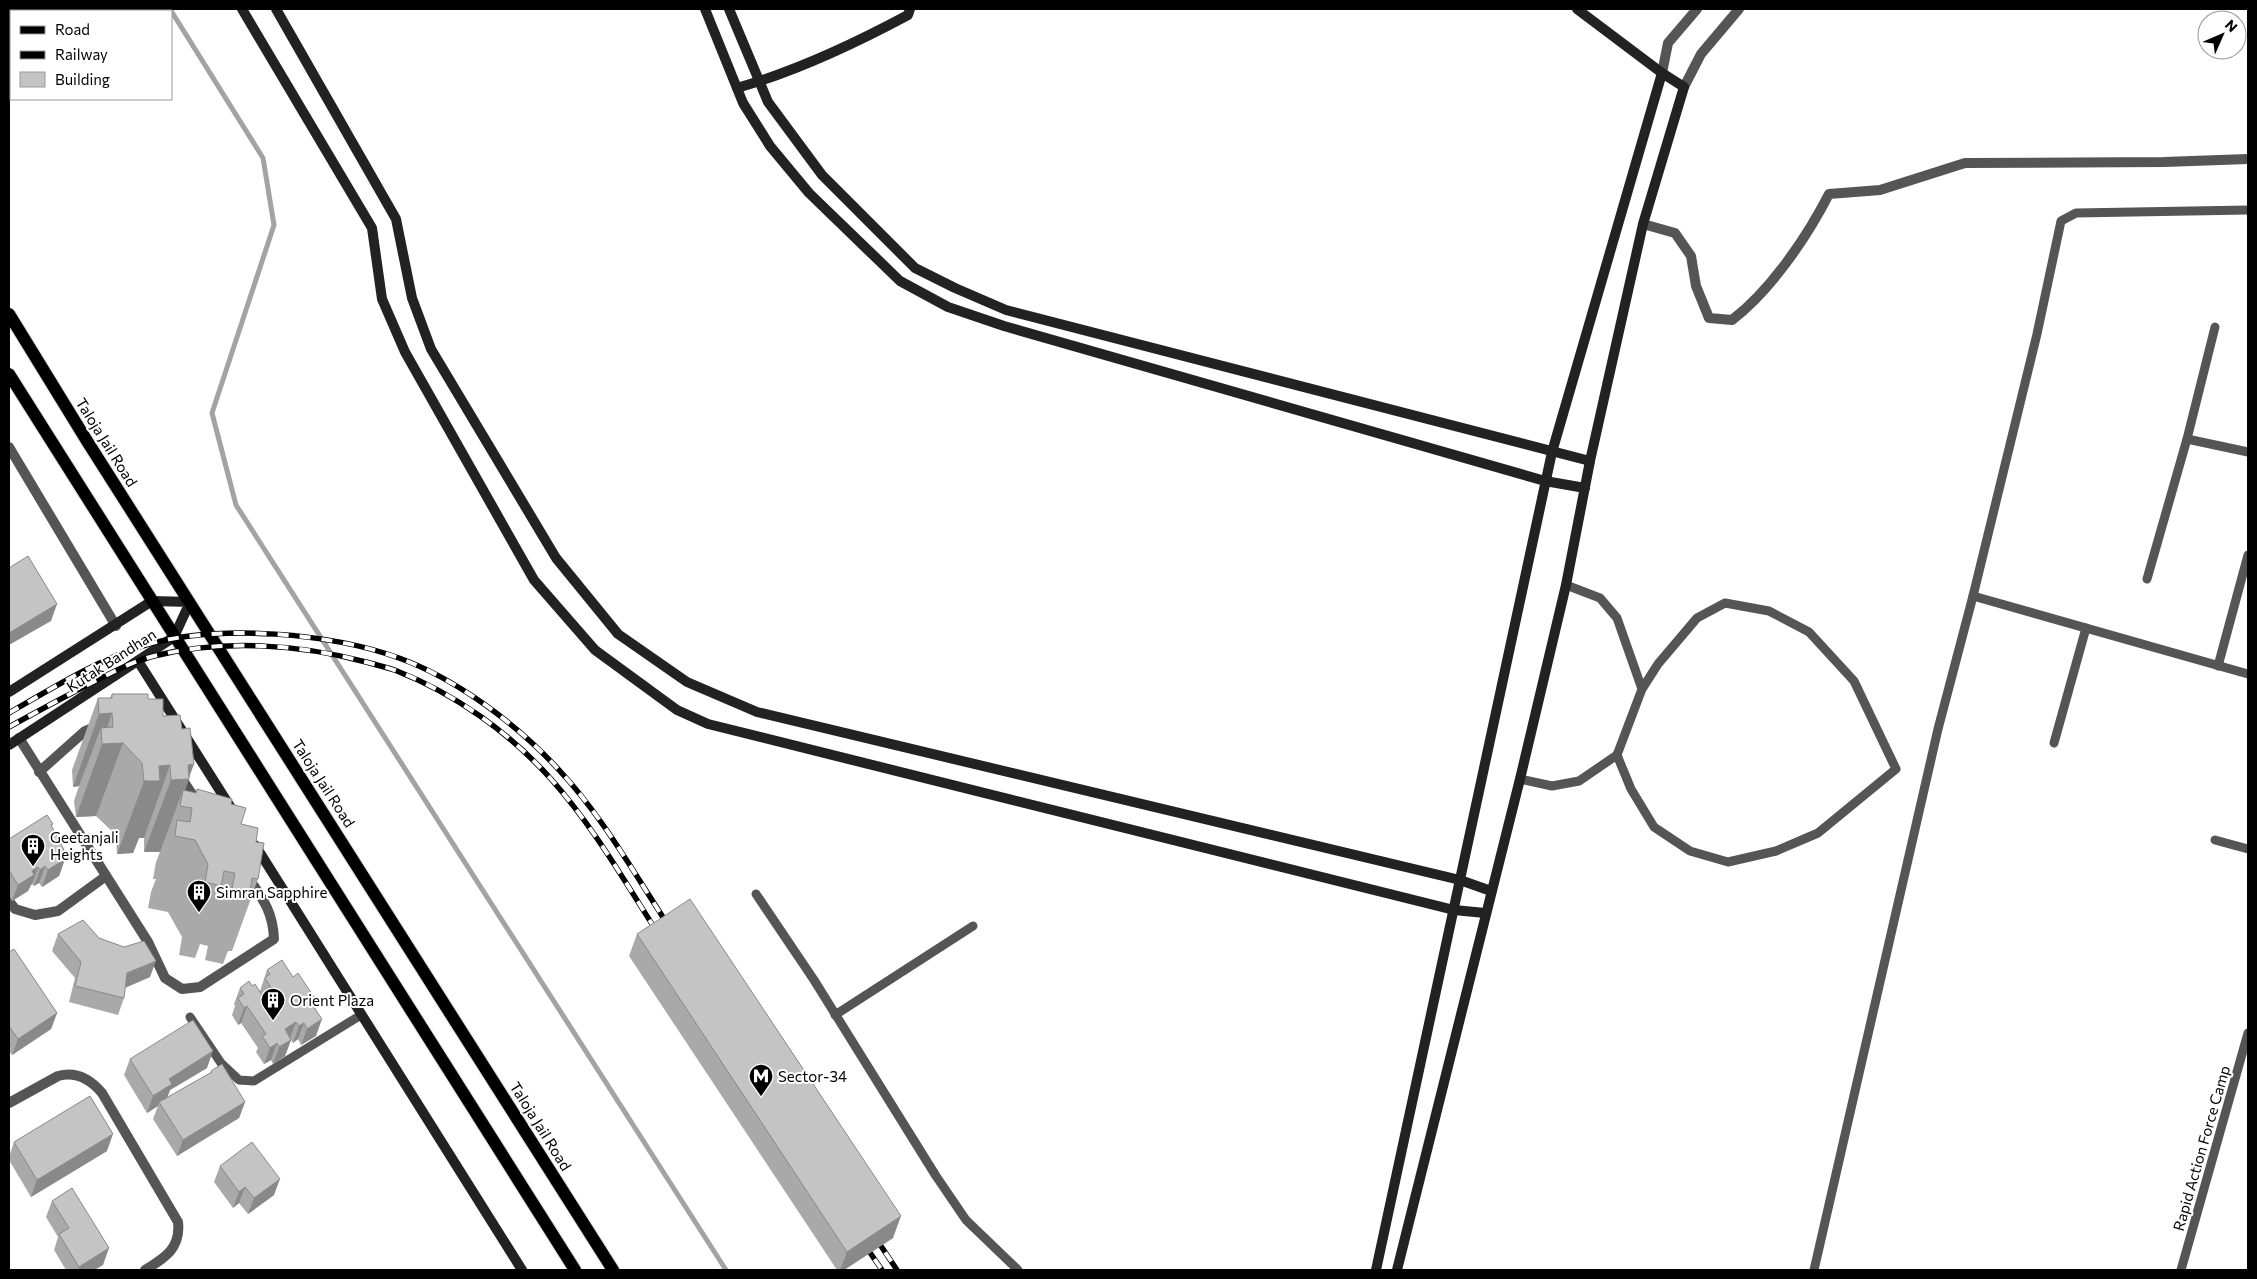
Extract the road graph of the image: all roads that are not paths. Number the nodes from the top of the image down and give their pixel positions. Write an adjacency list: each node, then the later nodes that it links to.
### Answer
1 (242, 9): 59 (street)
2 (276, 9): 55 (street)
3 (704, 9): 12 (street)
4 (729, 9): 10 (street)
5 (910, 9): 10 (street)
6 (1578, 9): 9 (street)
7 (1697, 9): 9 (street)
8 (1738, 9): 11 (street)
9 (1662, 73): 11 (street); 21 (street)
10 (760, 81): 12 (street); 21 (street)
11 (1684, 87): 15 (street)
12 (737, 88): 24 (street)
13 (2248, 159): 15 (street)
14 (2248, 210): 29 (lane)
15 (1643, 224): 23 (street)
16 (9, 314): 31 (main road, Taloja Jail Road)
17 (2216, 327): 19 (lane)
18 (9, 374): 30 (main road)
19 (2187, 439): 22 (lane); 27 (lane)
20 (9, 447): 32 (street)
21 (1552, 452): 23 (street); 24 (street)
22 (2248, 452)
23 (1590, 461): 25 (street)
24 (1545, 481): 25 (street); 55 (street)
25 (1585, 488): 28 (street)
26 (2248, 555): 36 (lane)
27 (2147, 579)
28 (1566, 585): 38 (lane); 47 (street)
29 (1973, 596): 33 (lane); 74 (lane)
30 (152, 601): 31 (street); 32 (street, Kutak Bandhan); 34 (main road)
31 (190, 602): 34 (street, Kutak Bandhan); 70 (main road, Taloja Jail Road)
32 (116, 626): 39 (street, Kutak Bandhan)
33 (2086, 628): 36 (lane); 42 (lane)
34 (174, 637): 35 (street, Kutak Bandhan); 69 (main road)
35 (138, 660): 41 (street, Kutak Bandhan); 49 (street)
36 (2218, 666): 37 (lane)
37 (2248, 674)
38 (1642, 689): 44 (lane); 44 (lane)
39 (9, 692)
40 (106, 722): 46 (street)
41 (19, 738): 43 (street, Kutak Bandhan); 46 (street)
42 (2054, 743)
43 (9, 745)
44 (1618, 755): 47 (lane)
45 (175, 768): 48 (street)
46 (39, 772): 54 (street)
47 (1520, 779): 56 (street)
48 (202, 808)
49 (239, 821)
50 (250, 838): 62 (street)
51 (2215, 840): 52 (lane)
52 (2248, 849)
53 (240, 865): 54 (street)
54 (106, 876): 58 (street)
55 (1460, 880): 56 (street); 59 (street)
56 (1491, 891): 60 (street)
57 (756, 894): 63 (lane)
58 (9, 901)
59 (1454, 910): 60 (street); 72 (street)
60 (1486, 913): 73 (street)
61 (973, 926): 63 (lane)
62 (361, 1015): 64 (lane); 68 (street)
63 (835, 1015): 71 (lane)
64 (190, 1017)
65 (2248, 1033): 75 (lane, Rapid Action Force Camp)
66 (9, 1103): 67 (street)
67 (145, 1270)
68 (522, 1270)
69 (575, 1270)
70 (613, 1270)
71 (1018, 1270)
72 (1376, 1270)
73 (1397, 1270)
74 (1814, 1270)
75 (2181, 1270)

